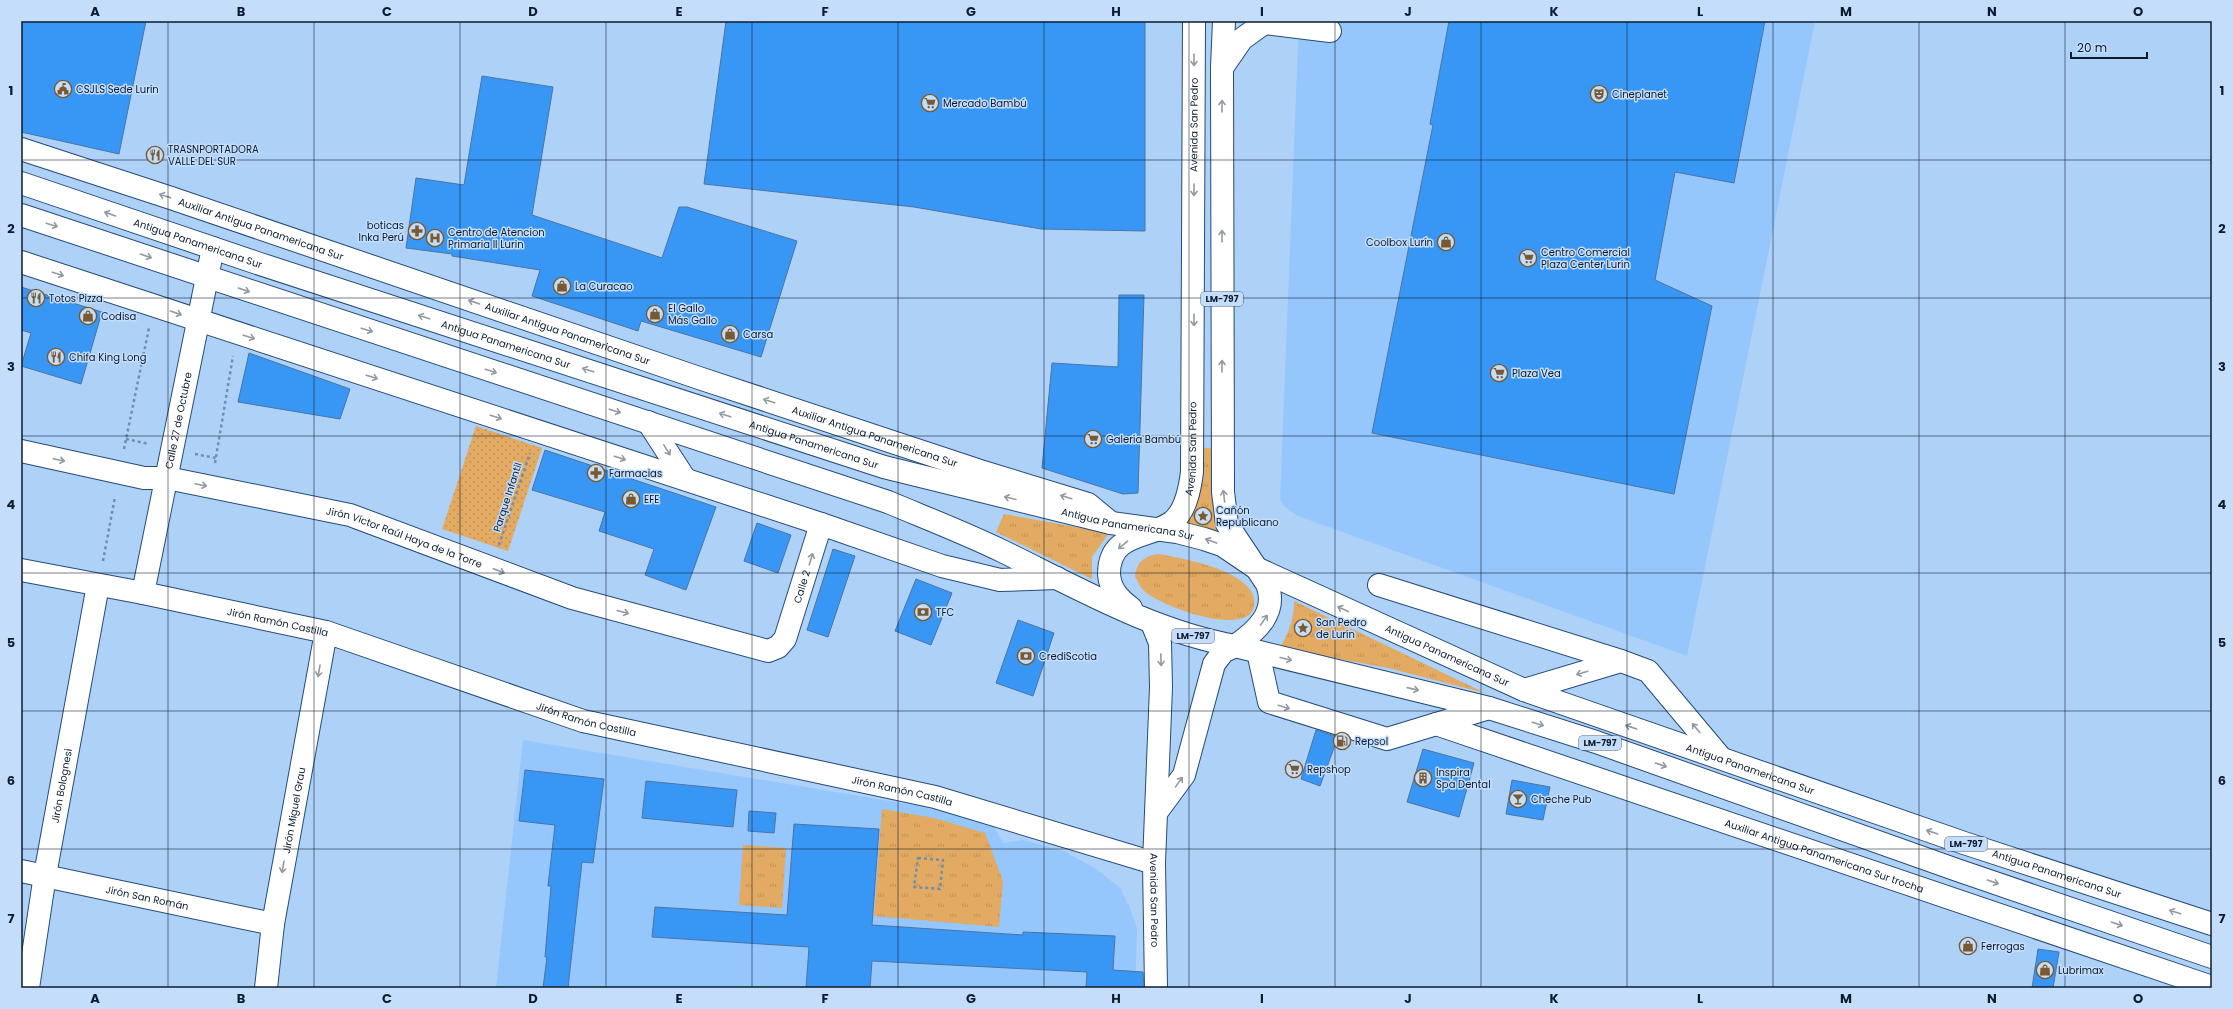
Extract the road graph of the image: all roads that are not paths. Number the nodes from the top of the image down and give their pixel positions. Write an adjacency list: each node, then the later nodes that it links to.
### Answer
1 (1194, 21): 19 (street, Avenida San Pedro / LM-797, one-way to 19)
2 (1224, 21): 5 (street, LM-797)
3 (1262, 22): 4 (street); 5 (street)
4 (1330, 31)
5 (1222, 68): 20 (street, LM-797, one-way to 5)
6 (21, 149): 17 (street, Auxiliar Antigua Panamericana Sur, one-way to 6)
7 (21, 183): 9 (street, Antigua Panamericana Sur, one-way to 7)
8 (21, 215): 11 (street, one-way to 11)
9 (213, 248): 11 (street, Calle 27 de Octubre); 17 (street, Antigua Panamericana Sur, one-way to 9)
10 (21, 262): 12 (street, one-way to 12)
11 (207, 277): 12 (street, Calle 27 de Octubre); 13 (street, one-way to 13)
12 (198, 320): 15 (street, Calle 27 de Octubre); 16 (street, one-way to 16)
13 (648, 422): 16 (street, one-way to 16); 22 (street)
14 (21, 451): 15 (street, Jirón Víctor Raúl Haya de la Torre, one-way to 15)
15 (166, 478): 25 (street, Calle 27 de Octubre); 29 (street, Jirón Víctor Raúl Haya de la Torre, one-way to 29)
16 (685, 479): 18 (street)
17 (1111, 523): 19 (street, Antigua Panamericana Sur)
18 (821, 524): 22 (street); 29 (street, Calle 2, one-way to 18)
19 (1158, 530): 20 (street, Antigua Panamericana Sur / LM-797, one-way to 19); 26 (street, Avenida San Pedro / LM-797, one-way to 26)
20 (1256, 568): 28 (street, LM-797, one-way to 20); 32 (street, Antigua Panamericana Sur / LM-797, one-way to 20)
21 (21, 570): 23 (street, Jirón Ramón Castilla)
22 (1057, 578): 26 (street)
23 (98, 585): 25 (street, Jirón Ramón Castilla); 41 (street, Jirón Bolognesi)
24 (1379, 585): 31 (street)
25 (143, 593): 27 (street, Jirón Ramón Castilla)
26 (1152, 623): 28 (street, LM-797); 36 (street, Avenida San Pedro, one-way to 36)
27 (326, 632): 38 (street, Jirón Ramón Castilla); 42 (street, Jirón Miguel Grau, one-way to 42)
28 (1235, 646): 30 (street, LM-797); 36 (street, one-way to 28)
29 (778, 647)
30 (1258, 652): 33 (street, LM-797, one-way to 33); 34 (street, one-way to 34)
31 (1621, 661): 32 (street, one-way to 32); 35 (street, one-way to 31)
32 (1524, 690): 35 (street, Antigua Panamericana Sur / LM-797, one-way to 32)
33 (1489, 708): 34 (street); 39 (street, LM-797, one-way to 39)
34 (1436, 724): 45 (street, Auxiliar Antigua Panamericana Sur trocha)
35 (1721, 758): 37 (street, Antigua Panamericana Sur / LM-797, one-way to 35)
36 (1156, 814): 38 (street, Avenida San Pedro)
37 (1964, 843): 39 (street); 43 (street, Antigua Panamericana Sur / LM-797, one-way to 37)
38 (1154, 863): 48 (street, Avenida San Pedro)
39 (1957, 870): 44 (street, LM-797, one-way to 44)
40 (21, 871): 41 (street, Jirón San Román)
41 (45, 875): 42 (street, Jirón San Román); 46 (street, Jirón Bolognesi)
42 (273, 924): 47 (street, Jirón Miguel Grau)
43 (2212, 924)
44 (2212, 957)
45 (2212, 987)
46 (28, 988)
47 (266, 988)
48 (1156, 988)

